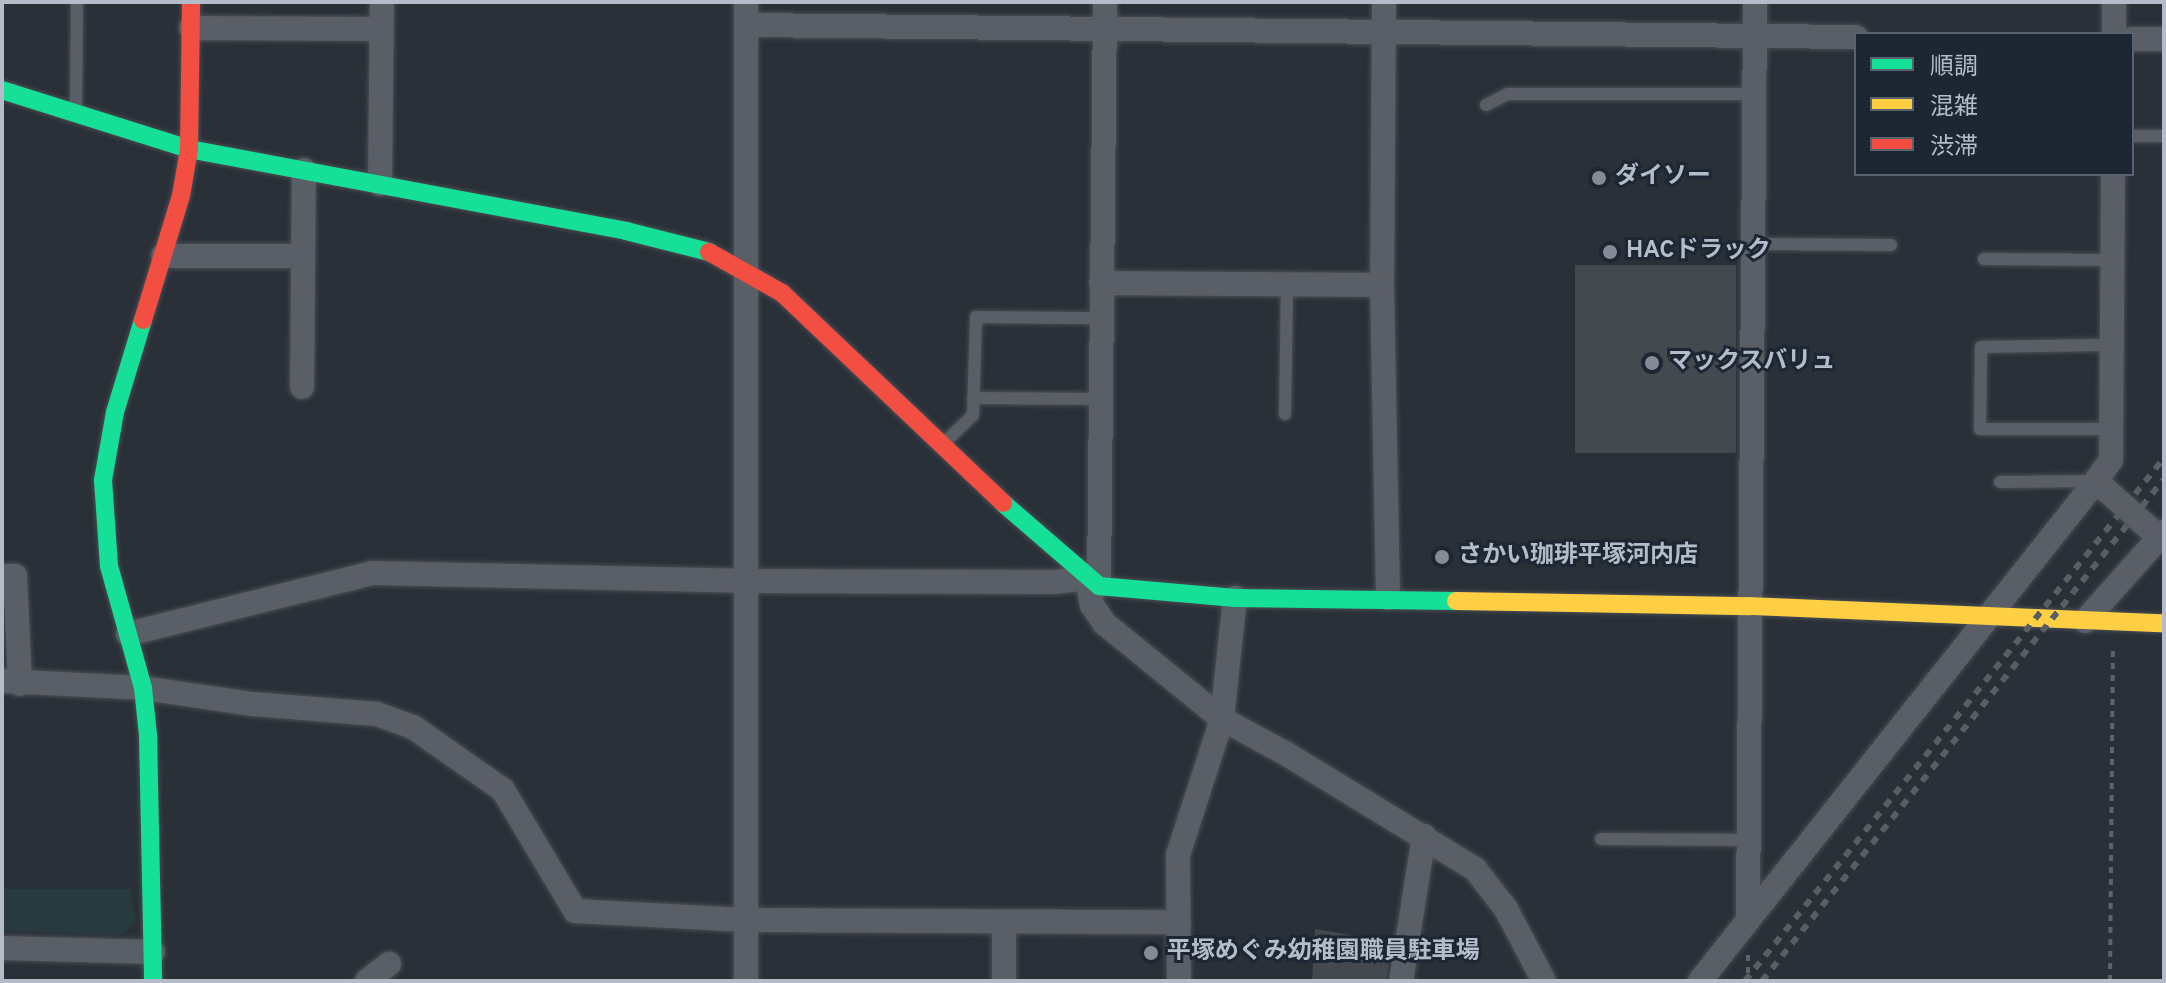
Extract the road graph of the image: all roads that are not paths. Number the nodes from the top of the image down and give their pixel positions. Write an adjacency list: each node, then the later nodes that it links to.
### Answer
1 (77, 2): 21 (lane)
2 (191, 2): 9 (street)
3 (382, 2): 11 (street)
4 (1105, 2): 10 (street)
5 (1384, 2): 12 (street)
6 (1755, 2): 14 (street)
7 (2114, 2): 13 (street)
8 (746, 14): 10 (street); 34 (street)
9 (191, 28): 11 (street); 24 (street)
10 (1105, 28): 12 (street); 35 (street)
11 (381, 29): 27 (street)
12 (1383, 31): 14 (street); 37 (street)
13 (2114, 32)
14 (1755, 36): 15 (street); 19 (street)
15 (1854, 37)
16 (2134, 39): 17 (street)
17 (2164, 39)
18 (2, 90): 21 (street)
19 (1754, 94): 20 (lane); 28 (street)
20 (1486, 105)
21 (76, 113): 24 (street)
22 (2134, 136): 23 (lane)
23 (2164, 136)
24 (189, 149): 25 (street); 30 (street)
25 (304, 170): 27 (street); 31 (street)
26 (2113, 176): 33 (street)
27 (380, 184): 34 (street)
28 (1753, 244): 29 (lane); 54 (street)
29 (1891, 245)
30 (163, 256): 31 (street); 58 (street)
31 (303, 256): 40 (street)
32 (1984, 259): 33 (lane)
33 (2113, 260): 39 (street)
34 (744, 270): 45 (street); 50 (street)
35 (1101, 283): 36 (street); 38 (street)
36 (1287, 284): 37 (street); 43 (lane)
37 (1382, 285): 53 (street)
38 (1101, 318): 41 (lane); 42 (street)
39 (2112, 345): 44 (street); 44 (lane)
40 (302, 387)
41 (973, 398): 42 (lane); 45 (lane)
42 (1100, 399): 51 (street)
43 (1285, 414)
44 (2112, 429): 46 (street)
45 (942, 445): 51 (street)
46 (2096, 481): 47 (lane); 48 (street); 55 (street)
47 (2000, 482)
48 (2162, 535): 56 (street)
49 (2, 576): 59 (street)
50 (743, 581): 51 (street); 58 (street); 66 (street)
51 (1093, 582): 52 (street); 61 (street)
52 (1235, 598): 53 (street); 61 (street)
53 (1388, 598): 54 (street)
54 (1750, 606): 55 (street); 64 (street)
55 (1988, 617): 56 (street); 65 (street)
56 (2085, 621): 57 (street)
57 (2164, 623)
58 (128, 634): 60 (street)
59 (11, 683): 60 (street)
60 (143, 688): 66 (street); 70 (street)
61 (1222, 719): 62 (street); 68 (street)
62 (1424, 836): 77 (street); 78 (street)
63 (1601, 839): 64 (lane)
64 (1749, 840): 65 (street)
65 (1748, 918): 79 (street)
66 (746, 920): 67 (street); 74 (street)
67 (1004, 922): 68 (street); 75 (street)
68 (1179, 922): 76 (street)
69 (2, 948): 70 (street)
70 (153, 952): 72 (street)
71 (389, 964): 73 (street)
72 (153, 981)
73 (367, 981)
74 (746, 981)
75 (1004, 981)
76 (1179, 981)
77 (1401, 981)
78 (1544, 981)
79 (1700, 981)

